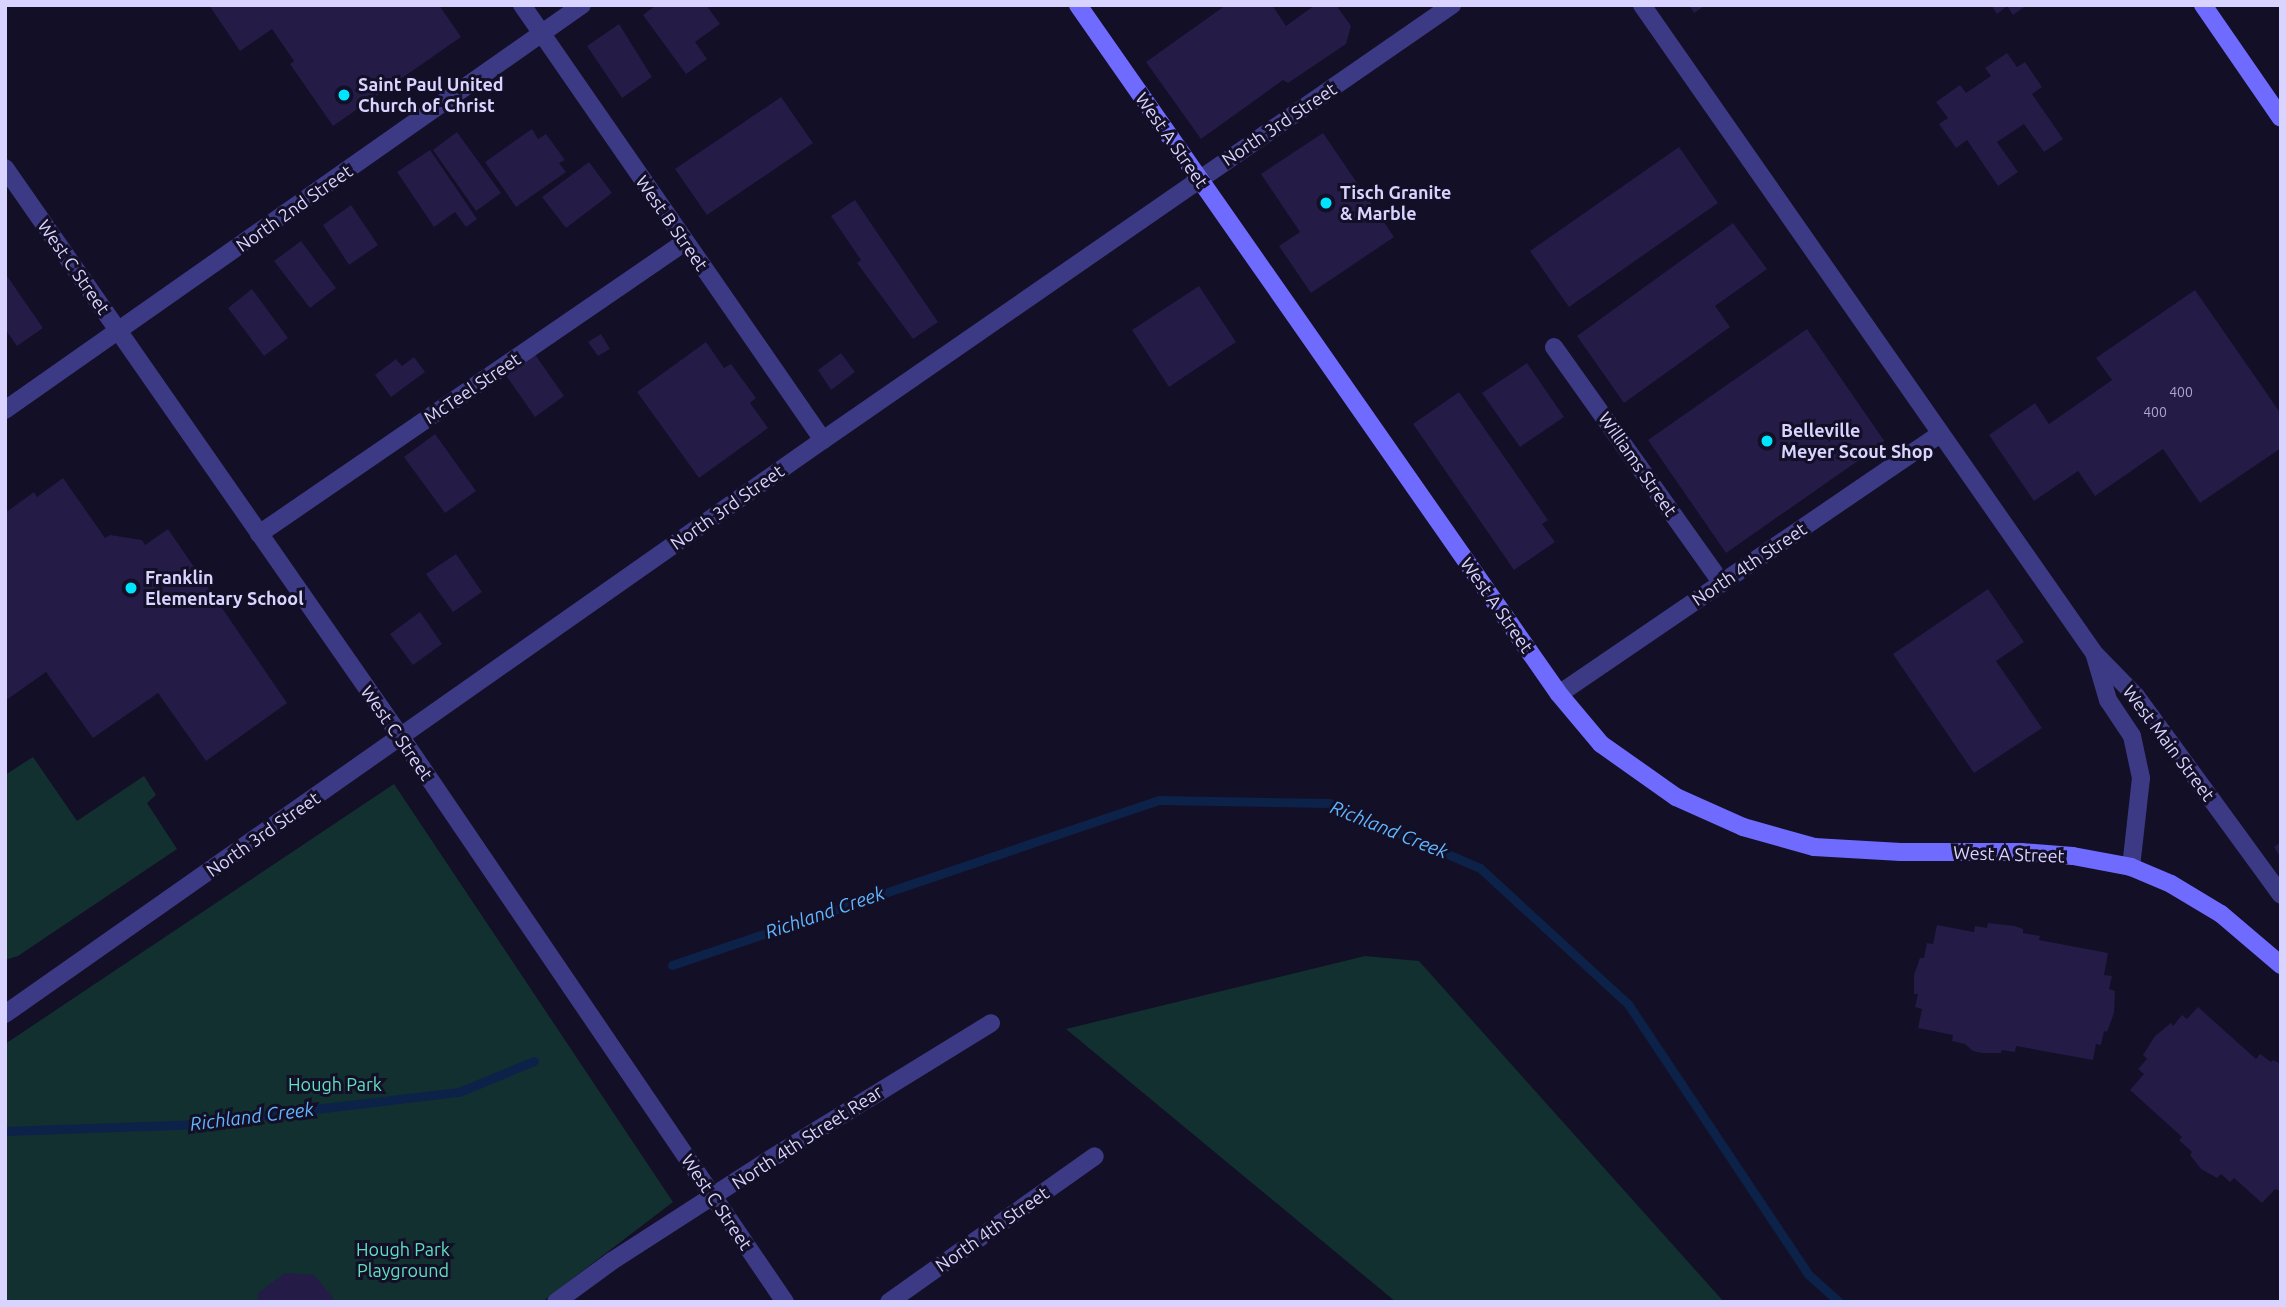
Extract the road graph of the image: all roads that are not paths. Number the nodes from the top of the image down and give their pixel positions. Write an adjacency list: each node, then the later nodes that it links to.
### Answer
1 (522, 5): 7 (street, West B Street)
2 (582, 5): 7 (street, North 2nd Street)
3 (1078, 5): 10 (main road, West A Street)
4 (1452, 5): 10 (street, North 3rd Street)
5 (1642, 5): 15 (street)
6 (2203, 5): 8 (main road)
7 (541, 33): 11 (street, West B Street); 12 (street, North 2nd Street)
8 (2281, 118)
9 (5, 168): 12 (street, West C Street)
10 (1198, 179): 16 (street, North 3rd Street); 20 (main road, West A Street)
11 (685, 242): 16 (street, West B Street); 17 (street, McTeel Street)
12 (119, 332): 14 (street, North 2nd Street); 17 (street, West C Street)
13 (1554, 347): 18 (street, Williams Street)
14 (5, 410)
15 (1939, 435): 18 (street, North 4th Street); 19 (street)
16 (823, 439): 21 (street, North 3rd Street)
17 (259, 534): 21 (street, West C Street)
18 (1721, 582): 20 (street, North 4th Street)
19 (2094, 653): 22 (street, West Main Street); 23 (street, West Main Street)
20 (1559, 694): 22 (main road, West A Street)
21 (401, 737): 25 (street, North 3rd Street); 28 (street, West C Street)
22 (2131, 867): 24 (main road)
23 (2281, 895)
24 (2281, 965)
25 (5, 1014)
26 (991, 1023): 28 (street, North 4th Street Rear)
27 (1095, 1156): 31 (street, North 4th Street)
28 (713, 1197): 29 (street, North 4th Street Rear); 30 (street, West C Street)
29 (556, 1302)
30 (785, 1302)
31 (889, 1302)

